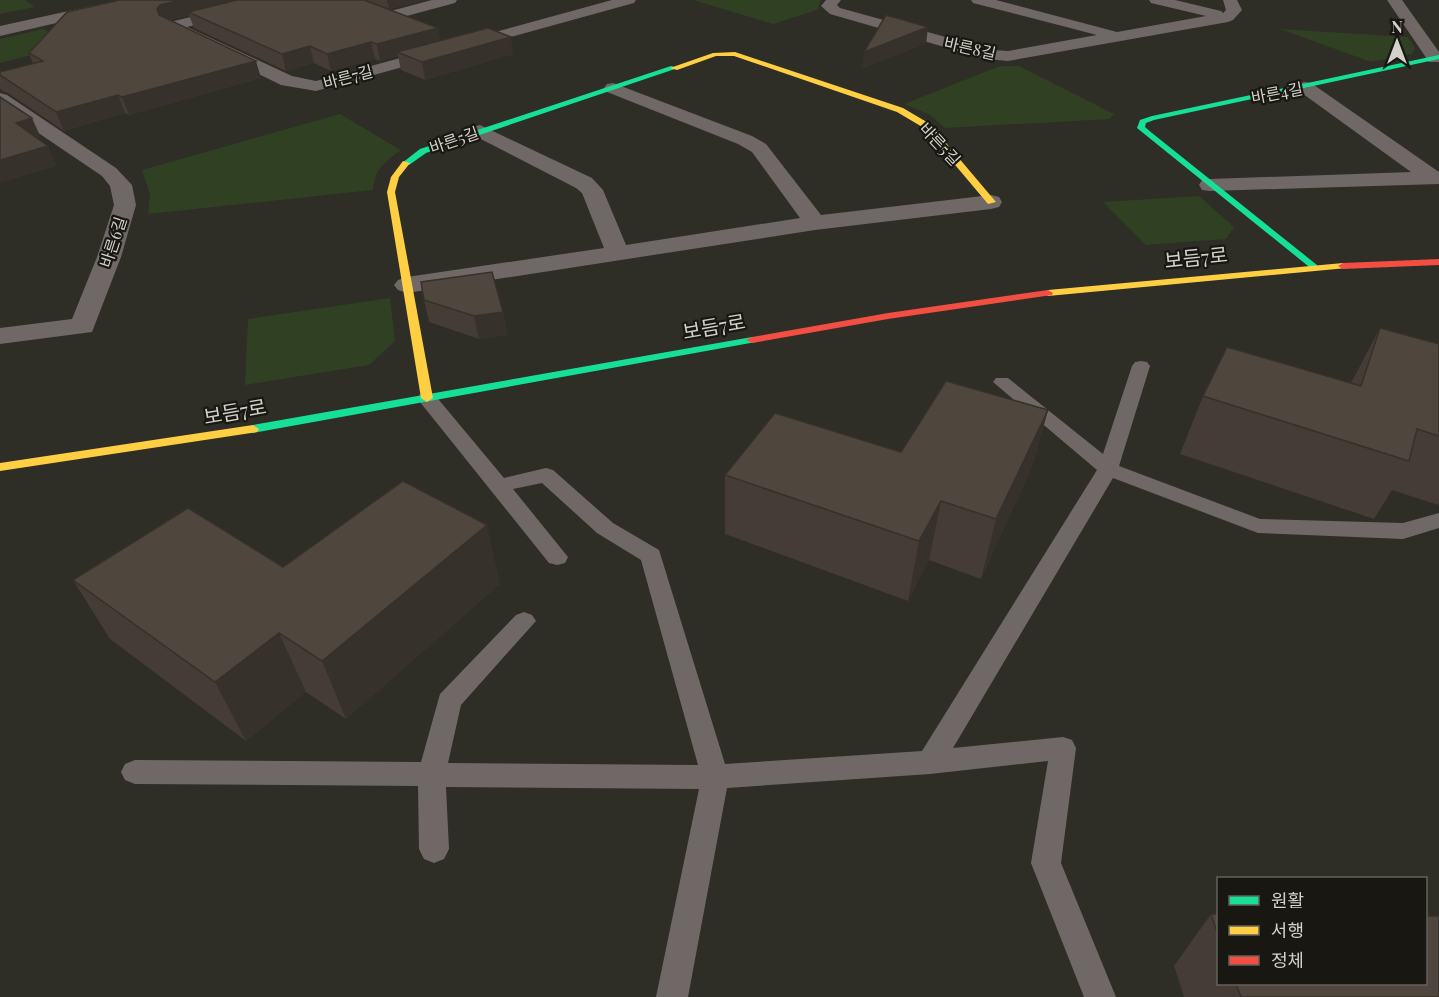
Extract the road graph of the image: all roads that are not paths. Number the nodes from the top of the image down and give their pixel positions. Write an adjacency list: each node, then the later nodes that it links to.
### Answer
1 (139, 0): 11 (street)
2 (278, 0): 14 (street, 바른7길)
3 (450, 0): 10 (street)
4 (629, 0): 14 (street, 바른7길)
5 (834, 0): 13 (street, 바른8길)
6 (978, 0): 13 (street, 바른8길)
7 (1156, 0): 9 (street, 바른8길)
8 (1394, 0): 15 (street, 바른4길)
9 (1229, 8): 13 (street, 바른8길)
10 (409, 24)
11 (0, 31)
12 (442, 37): 14 (street)
13 (1123, 37)
14 (463, 45)
15 (1438, 58): 16 (street, 바른4길)
16 (1305, 87): 22 (street); 23 (street, 바른4길)
17 (613, 88): 21 (street, 바른5길); 24 (street, 바른5길); 25 (street)
18 (0, 99): 19 (street, 바른6길)
19 (24, 114): 20 (street); 30 (street, 바른6길)
20 (0, 121)
21 (480, 131): 26 (street); 29 (street, 바른5길)
22 (1436, 178): 23 (street)
23 (1210, 185): 28 (street, 바른4길)
24 (991, 202): 25 (street, 바른5길)
25 (815, 224): 26 (street, 바른5길)
26 (618, 254): 29 (street, 바른5길)
27 (1439, 262): 28 (street, 보듬7로)
28 (1313, 267): 33 (street, 보듬7로)
29 (407, 285): 33 (street, 바른5길)
30 (0, 336)
31 (1141, 366): 35 (lane)
32 (1002, 382): 35 (lane)
33 (427, 398): 34 (street, 보듬7로); 36 (lane)
34 (0, 467)
35 (1108, 470): 37 (lane); 40 (lane)
36 (499, 486): 38 (lane); 43 (lane)
37 (1439, 520)
38 (557, 557)
39 (524, 621): 42 (lane)
40 (930, 762): 43 (lane); 46 (lane)
41 (135, 772): 42 (lane)
42 (432, 775): 43 (lane); 44 (lane)
43 (715, 777): 45 (lane)
44 (434, 849)
45 (672, 997)
46 (1100, 997)

